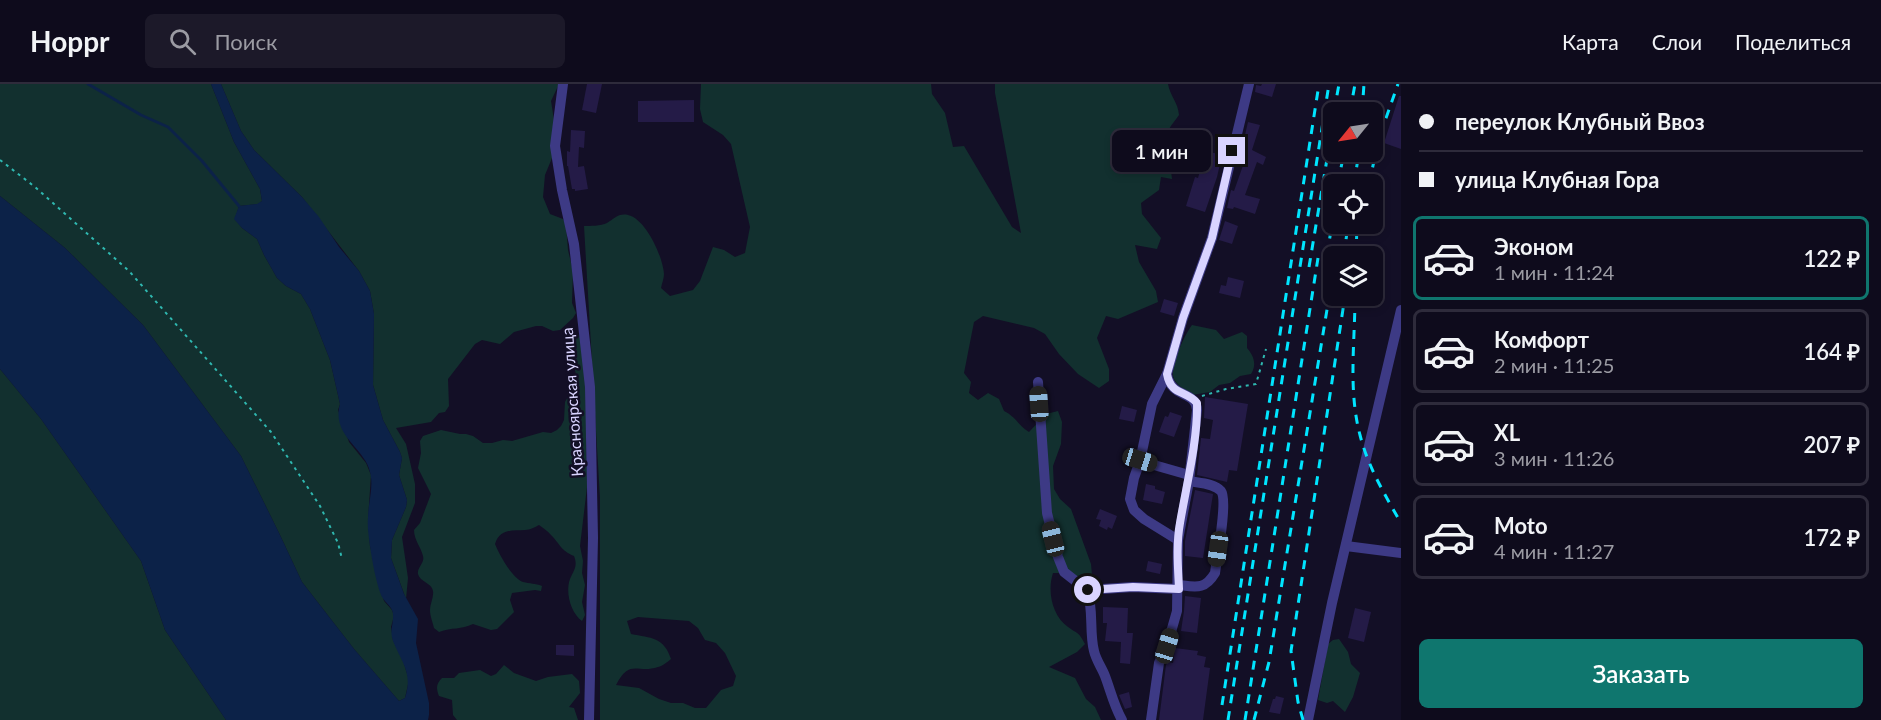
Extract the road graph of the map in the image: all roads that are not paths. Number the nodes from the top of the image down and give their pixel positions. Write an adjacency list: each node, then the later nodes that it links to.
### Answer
1 (563, 84): 15 (street, Красноярская улица)
2 (1249, 84): 6 (street)
3 (1401, 310): 5 (street)
4 (1401, 359): 5 (street)
5 (1389, 364): 11 (street)
6 (1167, 374): 8 (street); 9 (street)
7 (1038, 382): 14 (street)
8 (1140, 460): 9 (street); 10 (street)
9 (1189, 478): 10 (street); 13 (street)
10 (1178, 540): 13 (street)
11 (1346, 546): 12 (street); 18 (street)
12 (1401, 553)
13 (1179, 587): 14 (street); 17 (street)
14 (1088, 590): 16 (street)
15 (589, 720)
16 (1122, 720)
17 (1150, 720)
18 (1308, 720)

